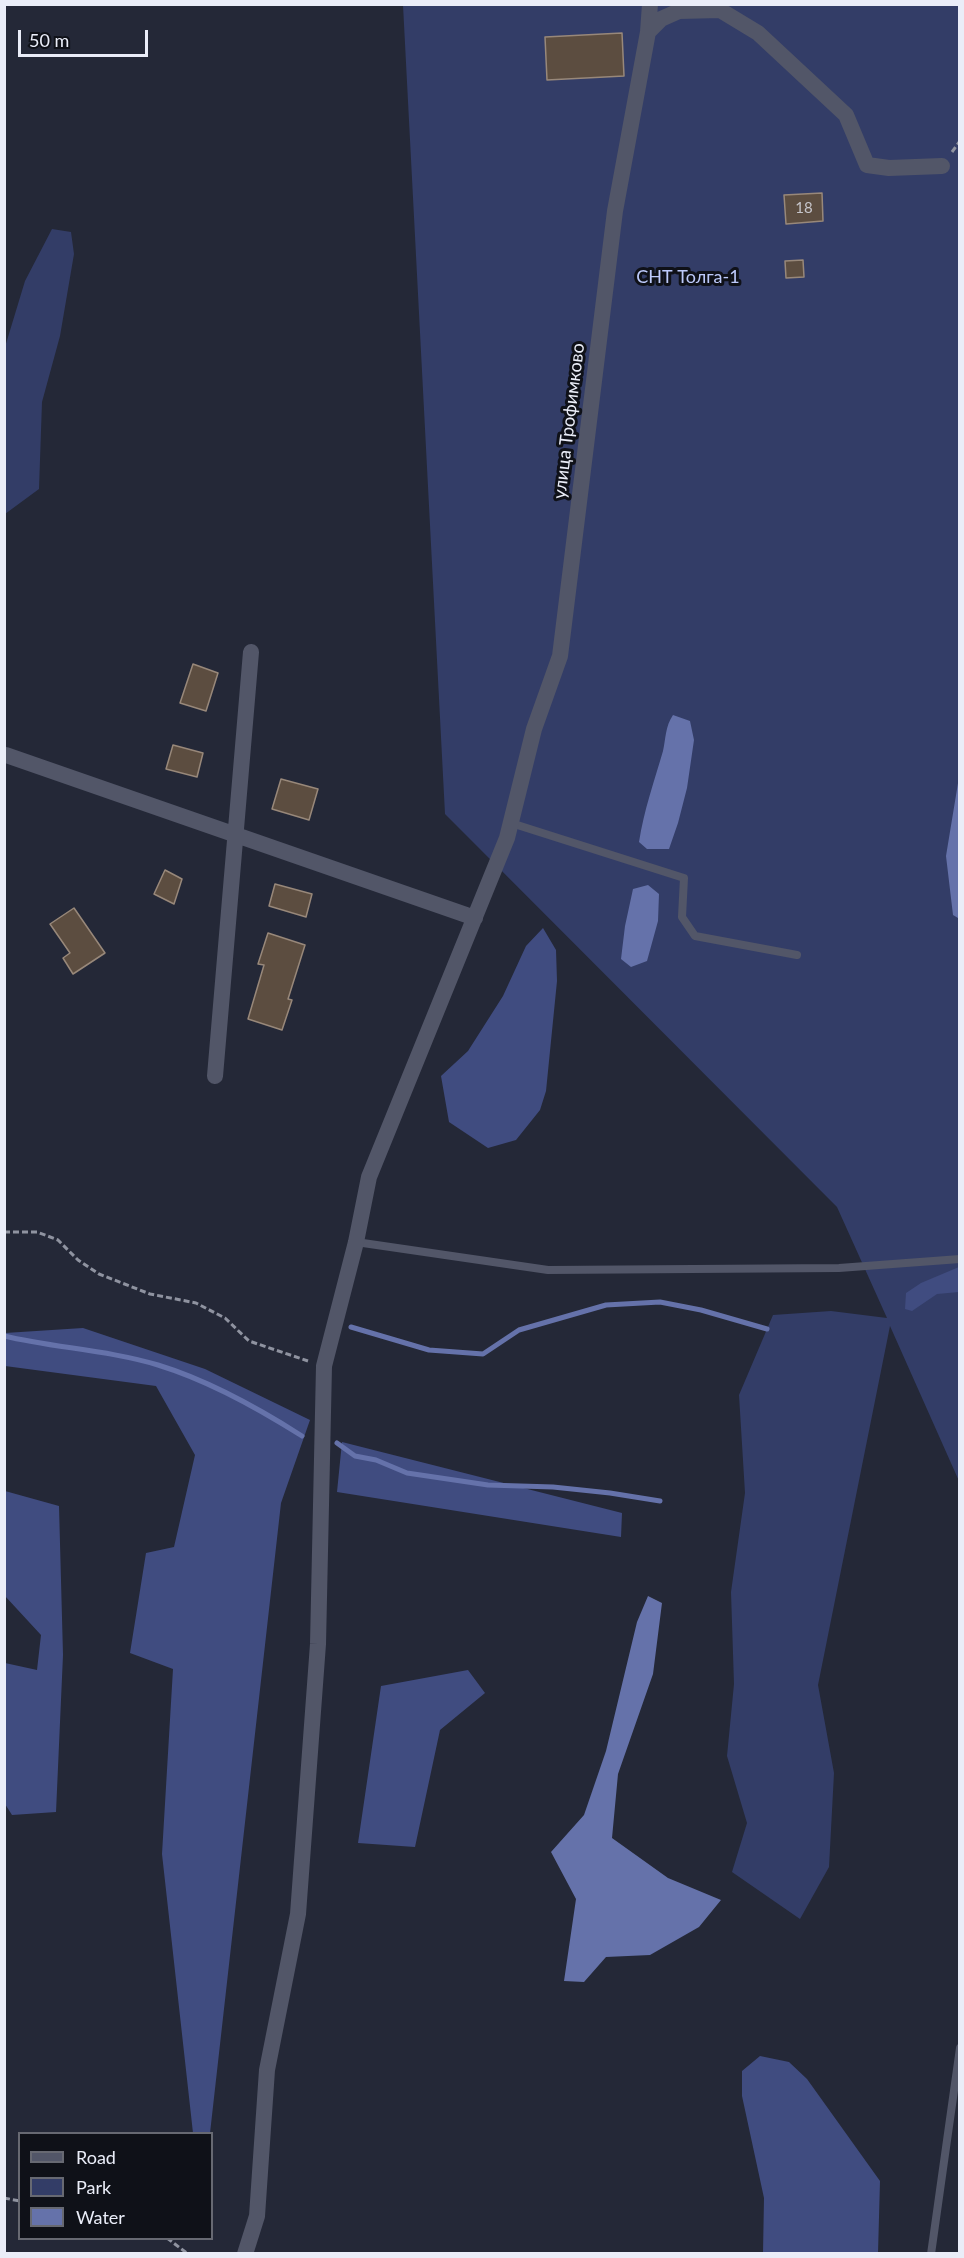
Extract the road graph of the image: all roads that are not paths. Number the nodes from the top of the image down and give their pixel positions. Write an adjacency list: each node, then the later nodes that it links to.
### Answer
1 (650, 4): 2 (street, улица Трофимково)
2 (648, 32): 3 (street); 6 (street, улица Трофимково)
3 (942, 166)
4 (251, 652): 7 (street)
5 (6, 755): 7 (street)
6 (509, 831): 8 (street, улица Трофимково); 9 (lane)
7 (234, 834): 8 (street); 10 (street)
8 (475, 918): 11 (street, улица Трофимково)
9 (797, 955)
10 (214, 1076)
11 (356, 1242): 12 (lane); 14 (street, улица Трофимково)
12 (960, 1259)
13 (960, 2048): 15 (lane)
14 (245, 2253)
15 (931, 2253)

